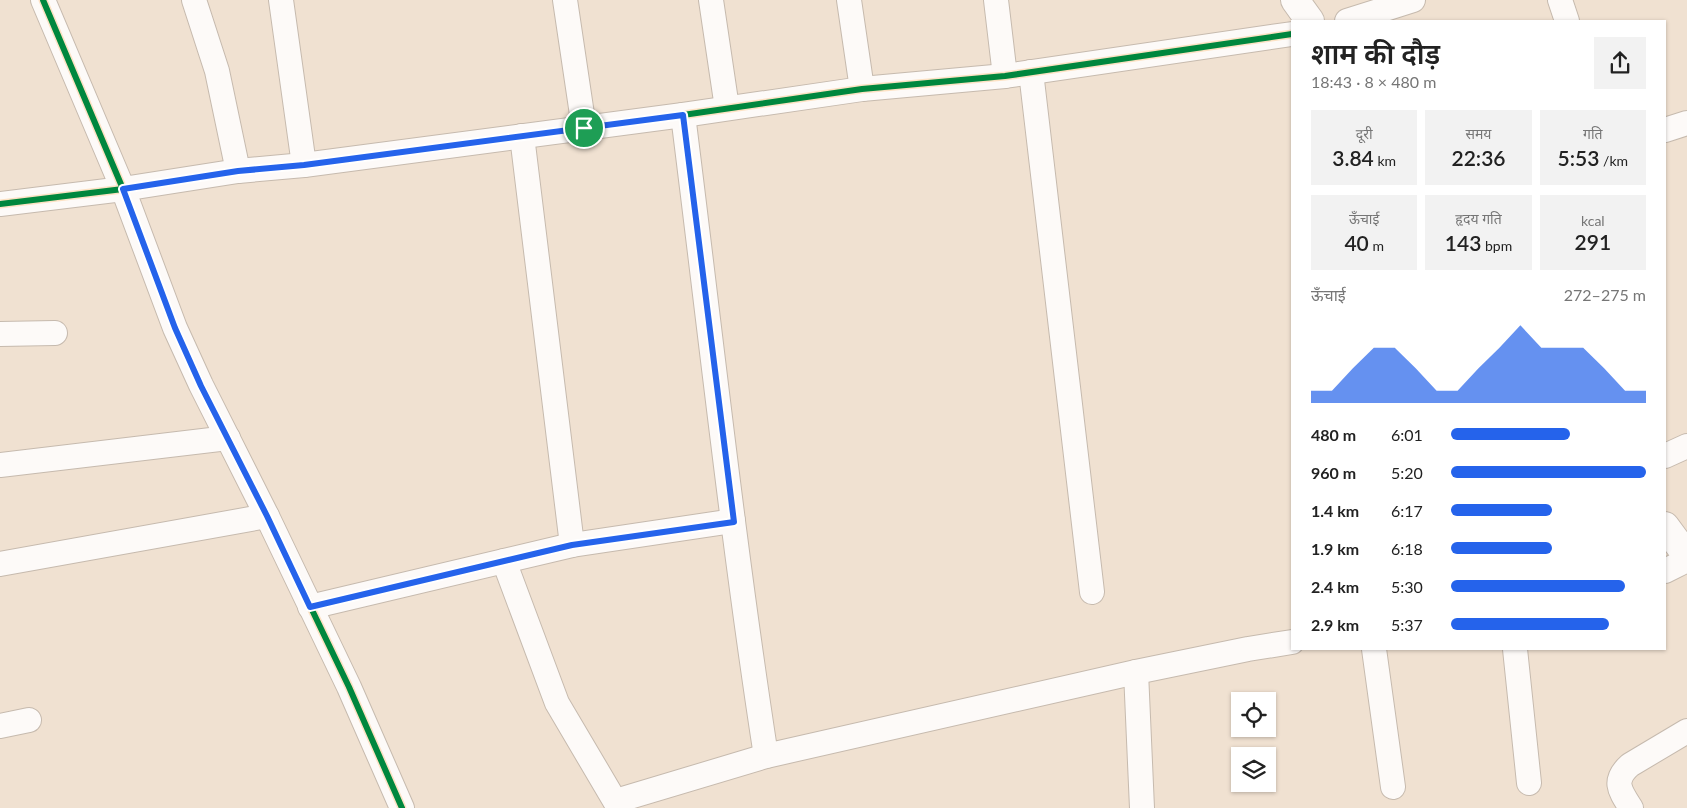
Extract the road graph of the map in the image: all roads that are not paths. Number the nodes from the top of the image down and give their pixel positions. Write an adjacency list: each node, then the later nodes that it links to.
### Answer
1 (44, 0): 26 (street)
2 (194, 0): 25 (street)
3 (281, 0): 24 (street)
4 (565, 0): 21 (street)
5 (711, 0): 18 (street)
6 (849, 0): 17 (street)
7 (996, 0): 16 (street)
8 (1295, 0): 11 (street)
9 (1413, 0): 12 (street)
10 (1560, 0): 13 (street)
11 (1309, 20)
12 (1350, 20)
13 (1567, 20)
14 (1291, 34): 15 (street)
15 (1031, 72): 16 (street); 42 (street)
16 (1005, 76): 17 (street)
17 (862, 89): 18 (street)
18 (727, 108): 19 (street)
19 (683, 115): 21 (street); 35 (street)
20 (1687, 124): 22 (street)
21 (584, 128): 23 (street)
22 (1666, 130)
23 (522, 136): 24 (street); 37 (street)
24 (304, 165): 25 (street)
25 (238, 171): 26 (street)
26 (123, 189): 27 (street); 30 (street)
27 (0, 204)
28 (55, 333): 29 (street)
29 (0, 334)
30 (228, 438): 33 (street); 34 (street)
31 (1687, 446): 32 (street)
32 (1666, 456)
33 (0, 465)
34 (267, 516): 40 (street); 43 (street)
35 (734, 522): 37 (street); 51 (street)
36 (1666, 527): 38 (street)
37 (572, 545): 39 (street)
38 (1687, 558): 41 (street)
39 (504, 561): 43 (street); 54 (street)
40 (0, 564)
41 (1666, 570)
42 (1092, 592)
43 (310, 607): 55 (street)
44 (1291, 642): 47 (street)
45 (1374, 650): 53 (street)
46 (1515, 650): 52 (street)
47 (1136, 672): 51 (street); 56 (street)
48 (29, 720): 49 (street)
49 (0, 726)
50 (1687, 731): 57 (street)
51 (766, 756): 54 (street)
52 (1529, 783)
53 (1393, 786)
54 (617, 805)
55 (402, 808)
56 (1142, 808)
57 (1631, 808)

